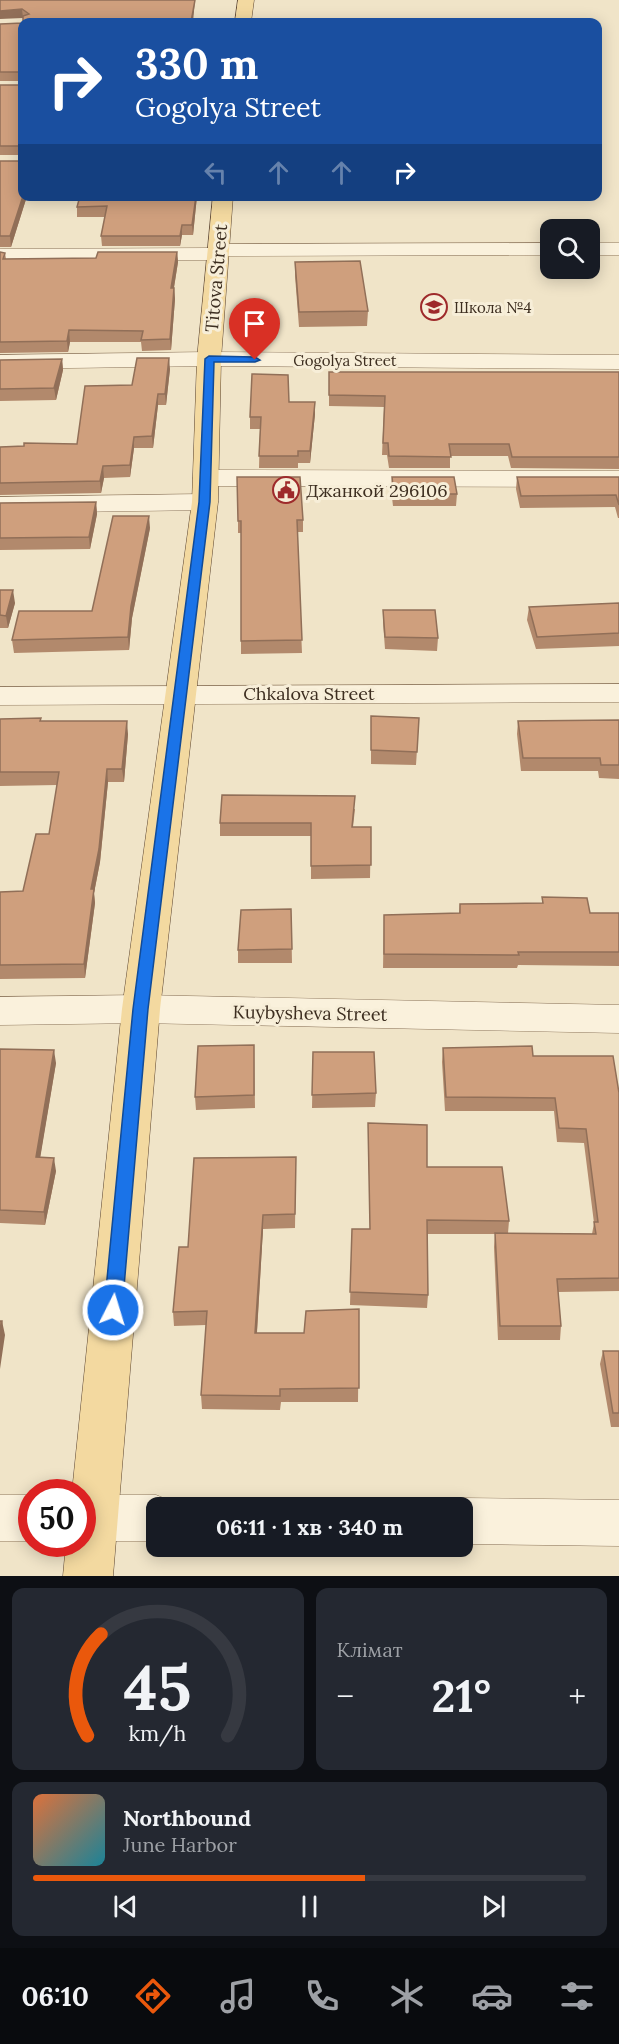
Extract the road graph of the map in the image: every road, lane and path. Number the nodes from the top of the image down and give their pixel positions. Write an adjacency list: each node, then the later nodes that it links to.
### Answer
1 (246, 0): 2 (main road)
2 (244, 18)
3 (222, 201): 7 (main road, Titova Street)
4 (540, 249): 7 (street)
5 (600, 249): 6 (street)
6 (619, 249)
7 (217, 252): 8 (street); 9 (main road, Titova Street)
8 (0, 255)
9 (209, 359): 10 (street, Gogolya Street); 11 (street, Gogolya Street); 13 (main road, Titova Street)
10 (0, 362)
11 (619, 362)
12 (619, 479): 13 (street)
13 (205, 490): 14 (street); 15 (main road, Titova Street)
14 (0, 505)
15 (179, 693): 16 (street, Chkalova Street); 17 (street, Chkalova Street); 18 (main road, Titova Street)
16 (619, 693)
17 (0, 696)
18 (141, 1009): 19 (street, Kuybysheva Street); 20 (street, Kuybysheva Street); 21 (main road, Titova Street)
19 (0, 1011)
20 (619, 1019)
21 (92, 1479)
22 (0, 1518): 23 (street)
23 (18, 1518)
24 (96, 1518): 25 (street)
25 (146, 1518)
26 (473, 1521): 27 (street)
27 (619, 1522)
28 (88, 1557): 29 (main road, Titova Street)
29 (88, 1576)

